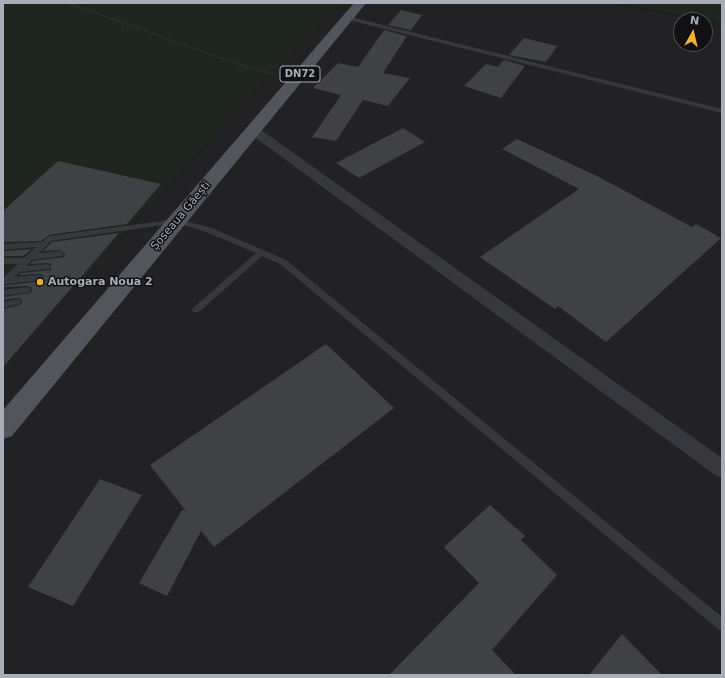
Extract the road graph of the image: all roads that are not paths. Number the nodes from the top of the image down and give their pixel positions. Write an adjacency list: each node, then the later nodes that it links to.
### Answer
1 (360, 3): 2 (main road, Șoseaua Găești / DN72)
2 (347, 18): 3 (lane); 4 (main road, Șoseaua Găești / DN72)
3 (722, 111)
4 (253, 130): 5 (main road, Șoseaua Găești / DN72); 21 (street)
5 (176, 221): 6 (lane); 8 (lane); 20 (main road, Șoseaua Găești / DN72)
6 (44, 244): 7 (lane); 10 (lane)
7 (3, 247)
8 (261, 253): 19 (lane); 22 (lane)
9 (60, 254): 10 (lane)
10 (28, 259): 11 (lane); 13 (lane)
11 (3, 261)
12 (47, 267): 13 (lane)
13 (8, 276): 14 (lane)
14 (39, 278)
15 (27, 290): 16 (lane)
16 (3, 293)
17 (17, 302): 18 (lane)
18 (3, 305)
19 (196, 310)
20 (3, 428)
21 (722, 469)
22 (722, 625)

